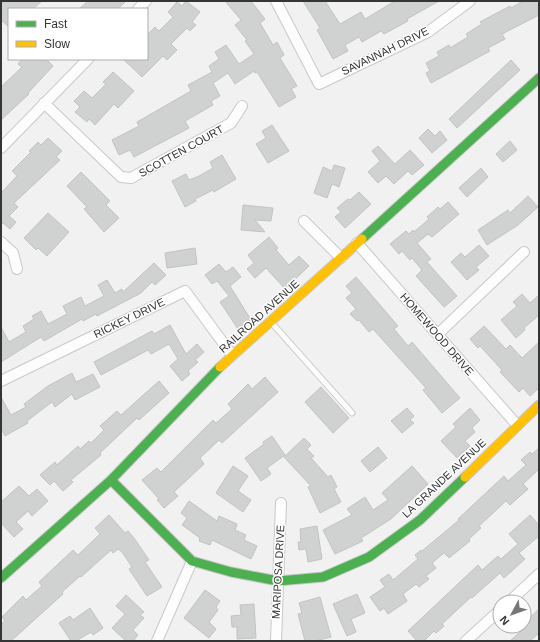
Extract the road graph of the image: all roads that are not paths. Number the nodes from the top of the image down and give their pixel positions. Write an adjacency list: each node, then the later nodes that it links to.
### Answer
1 (276, 1): 2 (street, SAVANNAH DRIVE)
2 (470, 1)
3 (87, 60): 5 (street)
4 (539, 78): 10 (street, RAILROAD AVENUE)
5 (44, 103): 6 (street, SCOTTEN COURT); 7 (street)
6 (242, 106)
7 (1, 148)
8 (304, 221): 12 (street)
9 (1, 242): 13 (street)
10 (357, 243): 12 (street, RAILROAD AVENUE); 15 (street, HOMEWOOD DRIVE)
11 (524, 252): 15 (street)
12 (341, 258): 14 (street, RAILROAD AVENUE)
13 (17, 270)
14 (271, 321): 16 (street, RAILROAD AVENUE); 19 (lane)
15 (438, 334): 20 (street, HOMEWOOD DRIVE)
16 (232, 355): 17 (street, RICKEY DRIVE); 21 (street, RAILROAD AVENUE)
17 (1, 381)
18 (539, 405): 20 (street, LA GRANDE AVENUE)
19 (352, 413)
20 (517, 425): 26 (street, LA GRANDE AVENUE)
21 (111, 480): 23 (street, LA GRANDE AVENUE); 25 (street, RAILROAD AVENUE)
22 (281, 503): 26 (street, MARIPOSA DRIVE)
23 (192, 560): 26 (street, LA GRANDE AVENUE); 29 (street)
24 (539, 574): 27 (street)
25 (1, 578)
26 (278, 581): 30 (street, MARIPOSA DRIVE)
27 (518, 594)
28 (492, 617): 31 (street)
29 (157, 641)
30 (276, 641)
31 (466, 641)

